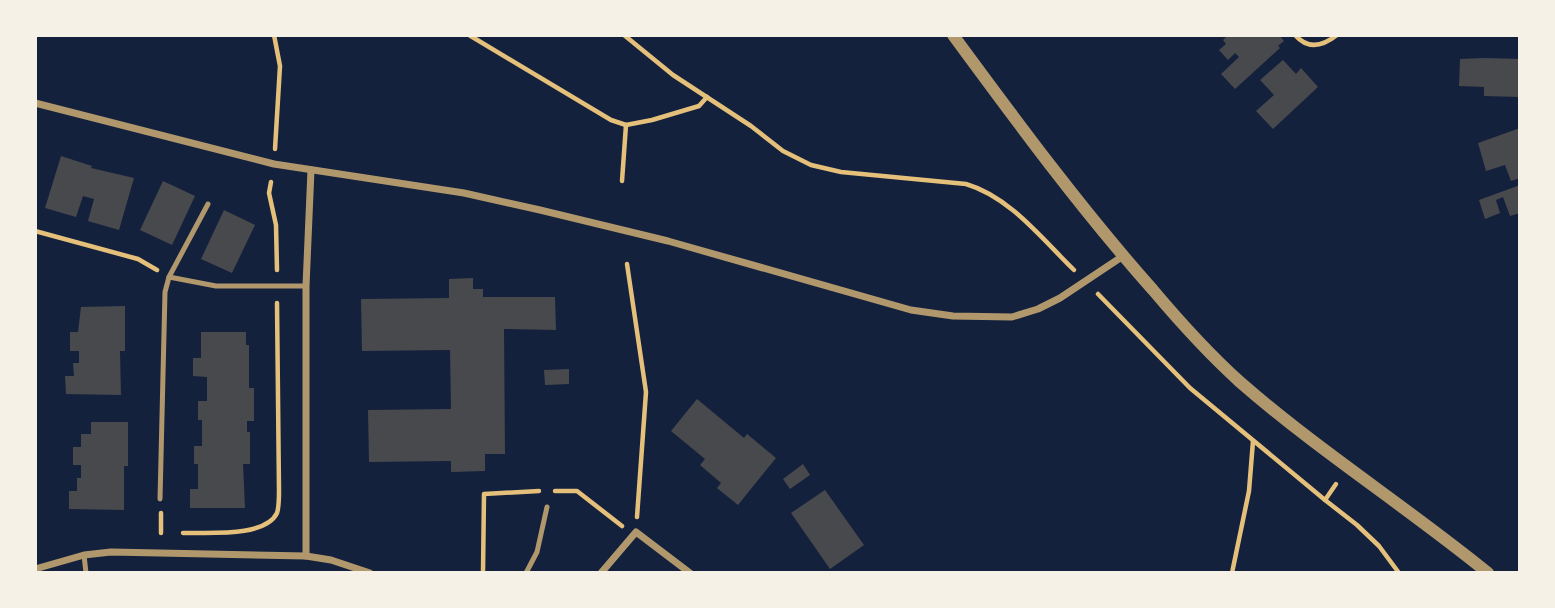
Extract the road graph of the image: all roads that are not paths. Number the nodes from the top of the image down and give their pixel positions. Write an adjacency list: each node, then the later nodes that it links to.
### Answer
1 (953, 35): 5 (street)
2 (35, 103): 3 (street)
3 (311, 170): 5 (street); 7 (street)
4 (208, 204): 6 (lane)
5 (1123, 256): 18 (street)
6 (169, 277): 7 (lane); 8 (lane)
7 (306, 286): 11 (street)
8 (160, 499)
9 (547, 507): 15 (lane)
10 (84, 555): 11 (street); 12 (street); 13 (lane)
11 (306, 556): 14 (street)
12 (35, 569)
13 (86, 573)
14 (370, 573)
15 (526, 573)
16 (601, 573): 17 (street)
17 (690, 573)
18 (1488, 573)

